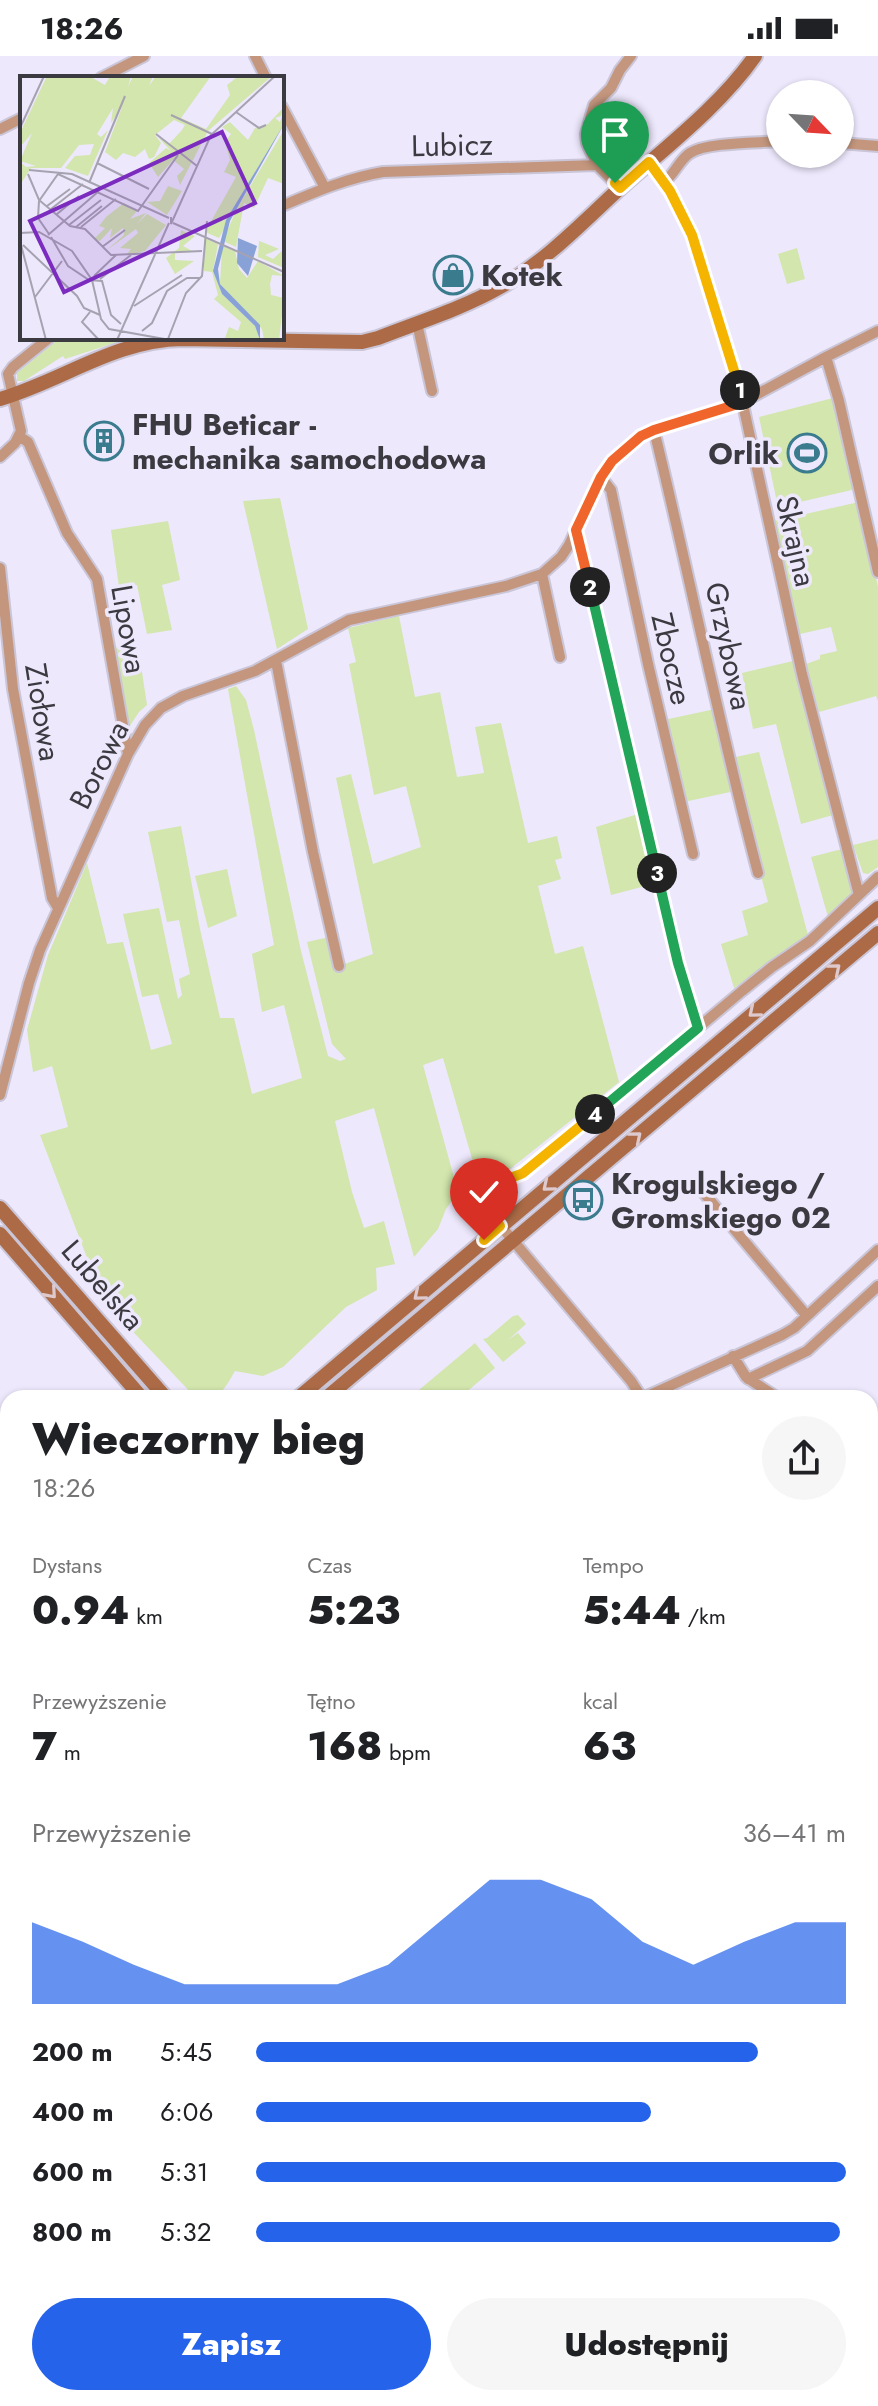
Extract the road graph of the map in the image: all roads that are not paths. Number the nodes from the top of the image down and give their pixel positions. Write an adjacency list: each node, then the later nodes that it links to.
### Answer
1 (144, 56): 5 (street)
2 (255, 56): 6 (street)
3 (631, 56): 14 (street)
4 (755, 56): 13 (main road)
5 (105, 76)
6 (265, 76)
7 (284, 111): 16 (street)
8 (20, 119): 9 (street)
9 (0, 129)
10 (766, 142): 15 (street)
11 (854, 144): 12 (street)
12 (878, 146)
13 (649, 162): 15 (street, Skrajna); 17 (main road)
14 (597, 165): 16 (street, Lubicz); 17 (street)
15 (664, 182): 28 (street, Skrajna)
16 (325, 188): 18 (street, Lubicz)
17 (620, 188): 19 (main road)
18 (284, 205)
19 (417, 323): 23 (main road); 26 (street)
20 (878, 331): 24 (street)
21 (47, 340): 25 (street)
22 (167, 340): 27 (main road)
23 (242, 340)
24 (826, 357): 28 (street); 35 (street)
25 (4, 374): 27 (street)
26 (432, 391)
27 (6, 397): 30 (street, Lipowa)
28 (741, 403): 29 (street); 43 (street, Skrajna)
29 (654, 430): 32 (street); 41 (street, Grzybowa)
30 (20, 437): 31 (street); 39 (street, Lipowa)
31 (0, 457)
32 (601, 477): 33 (street); 40 (street, Zbocze)
33 (576, 530): 36 (street); 48 (street)
34 (0, 568): 44 (street, Ziołowa)
35 (878, 572)
36 (542, 574): 37 (street); 38 (street, Borowa)
37 (560, 657)
38 (276, 661): 39 (street, Borowa); 47 (street)
39 (128, 754): 44 (street, Borowa)
40 (693, 854)
41 (758, 873)
42 (878, 877): 43 (street)
43 (859, 895): 48 (street)
44 (58, 908): 49 (street, Borowa)
45 (878, 908): 52 (main road, one-way to 52)
46 (878, 933): 54 (main road, one-way to 46)
47 (339, 966)
48 (698, 1028): 52 (street)
49 (0, 1095)
50 (698, 1186): 57 (street)
51 (0, 1208): 61 (main road, Lubelska)
52 (500, 1226): 54 (street); 62 (main road, one-way to 62)
53 (0, 1234): 60 (main road, Lubelska, one-way to 60)
54 (513, 1242): 63 (main road); 64 (street)
55 (878, 1250): 57 (street)
56 (878, 1286): 59 (street)
57 (807, 1316): 58 (street)
58 (733, 1356): 59 (street); 65 (street)
59 (748, 1379): 66 (street)
60 (135, 1390)
61 (159, 1390)
62 (307, 1390)
63 (336, 1390)
64 (637, 1390)
65 (659, 1390)
66 (765, 1390)

